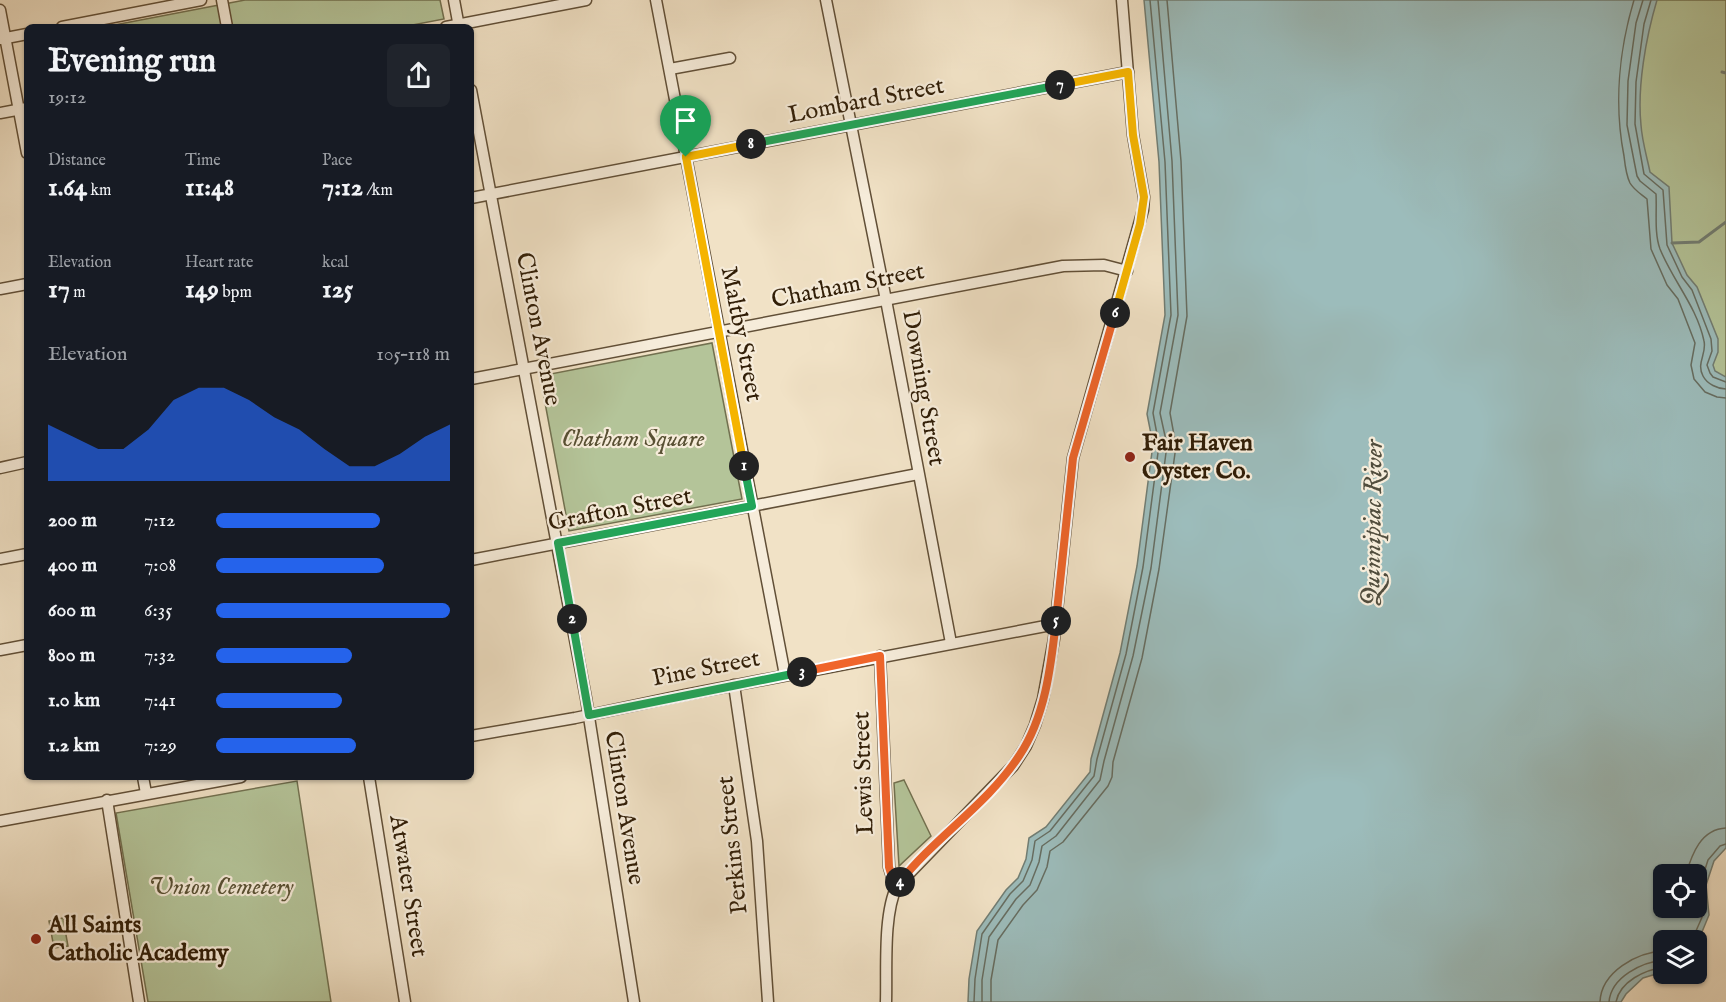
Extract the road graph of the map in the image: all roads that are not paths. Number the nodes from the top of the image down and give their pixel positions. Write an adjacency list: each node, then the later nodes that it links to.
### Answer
1 (201, 0): 9 (street)
2 (222, 0): 10 (street)
3 (454, 0): 11 (street)
4 (586, 0): 12 (street)
5 (657, 0): 16 (street, Maltby Street)
6 (826, 0): 21 (street, Downing Street)
7 (1122, 0): 17 (street)
8 (0, 10): 14 (street)
9 (77, 24)
10 (226, 24)
11 (458, 24)
12 (468, 24)
13 (24, 35): 14 (street)
14 (3, 39): 19 (street)
15 (730, 58): 16 (street)
16 (670, 69): 22 (street, Maltby Street)
17 (1128, 72): 21 (street, Lombard Street); 25 (street)
18 (474, 106): 23 (street, Clinton Avenue)
19 (23, 109): 20 (street)
20 (0, 113)
21 (851, 125): 22 (street, Lombard Street); 28 (street, Downing Street)
22 (686, 157): 23 (street, Lombard Street); 29 (street, Maltby Street)
23 (491, 194): 24 (street, Lombard Street); 30 (street, Clinton Avenue)
24 (474, 197)
25 (1127, 271): 28 (street, Chatham Street); 40 (street)
26 (24, 285): 27 (street)
27 (0, 289)
28 (886, 300): 29 (street, Chatham Street); 34 (street, Downing Street)
29 (719, 332): 30 (street, Chatham Street); 35 (street, Maltby Street)
30 (525, 369): 31 (street, Chatham Street); 36 (street, Clinton Avenue)
31 (474, 378)
32 (24, 463): 33 (street)
33 (0, 468)
34 (918, 474): 35 (street, Grafton Street); 41 (street, Downing Street)
35 (752, 506): 36 (street, Grafton Street); 45 (street, Maltby Street)
36 (558, 543): 39 (street, Grafton Street); 47 (street, Clinton Avenue)
37 (24, 555): 38 (street)
38 (0, 559)
39 (474, 559)
40 (1056, 624): 41 (street, Pine Street); 55 (street)
41 (951, 643): 44 (street, Pine Street)
42 (24, 646): 43 (street)
43 (0, 650)
44 (880, 656): 45 (street, Pine Street); 55 (street, Lewis Street)
45 (785, 675): 46 (street, Pine Street)
46 (734, 685): 47 (street, Pine Street); 59 (street, Perkins Street)
47 (589, 715): 48 (street, Pine Street); 58 (street, Clinton Avenue)
48 (474, 735)
49 (144, 780): 52 (street)
50 (224, 780): 52 (street)
51 (369, 780): 57 (street, Atwater Street)
52 (146, 793): 53 (street)
53 (106, 800): 54 (street); 56 (street)
54 (0, 821)
55 (897, 886): 60 (street)
56 (140, 1002)
57 (405, 1002)
58 (634, 1002)
59 (768, 1002)
60 (886, 1002)

